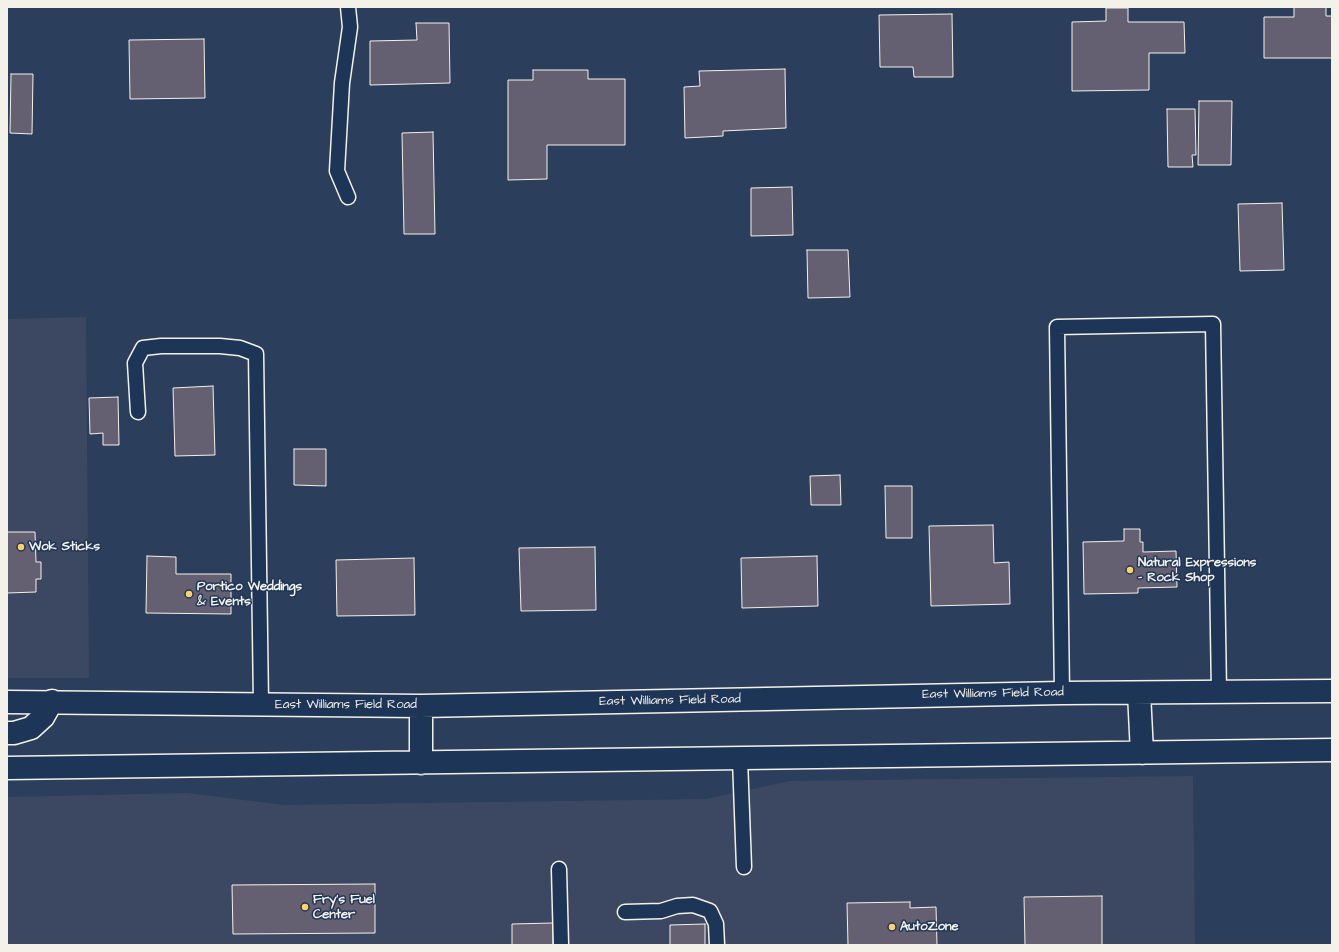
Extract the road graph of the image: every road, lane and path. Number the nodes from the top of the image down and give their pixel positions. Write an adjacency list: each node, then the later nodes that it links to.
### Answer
1 (348, 7): 2 (lane)
2 (348, 197)
3 (138, 412): 10 (lane)
4 (1332, 691): 5 (main road, East Williams Field Road)
5 (1219, 692): 6 (lane); 7 (main road, East Williams Field Road)
6 (1062, 693): 7 (main road, East Williams Field Road); 11 (main road, East Williams Field Road)
7 (1139, 693): 14 (main road)
8 (7, 702): 9 (main road, East Williams Field Road)
9 (52, 702): 10 (main road, East Williams Field Road); 12 (main road)
10 (261, 704): 11 (main road, East Williams Field Road)
11 (421, 706): 16 (main road)
12 (7, 733)
13 (1332, 750): 14 (main road)
14 (1142, 753): 15 (main road)
15 (740, 759): 16 (main road); 18 (lane)
16 (421, 763): 17 (main road)
17 (7, 768)
18 (744, 867)
19 (559, 869): 21 (lane)
20 (624, 912): 22 (lane)
21 (561, 945)
22 (716, 945)

